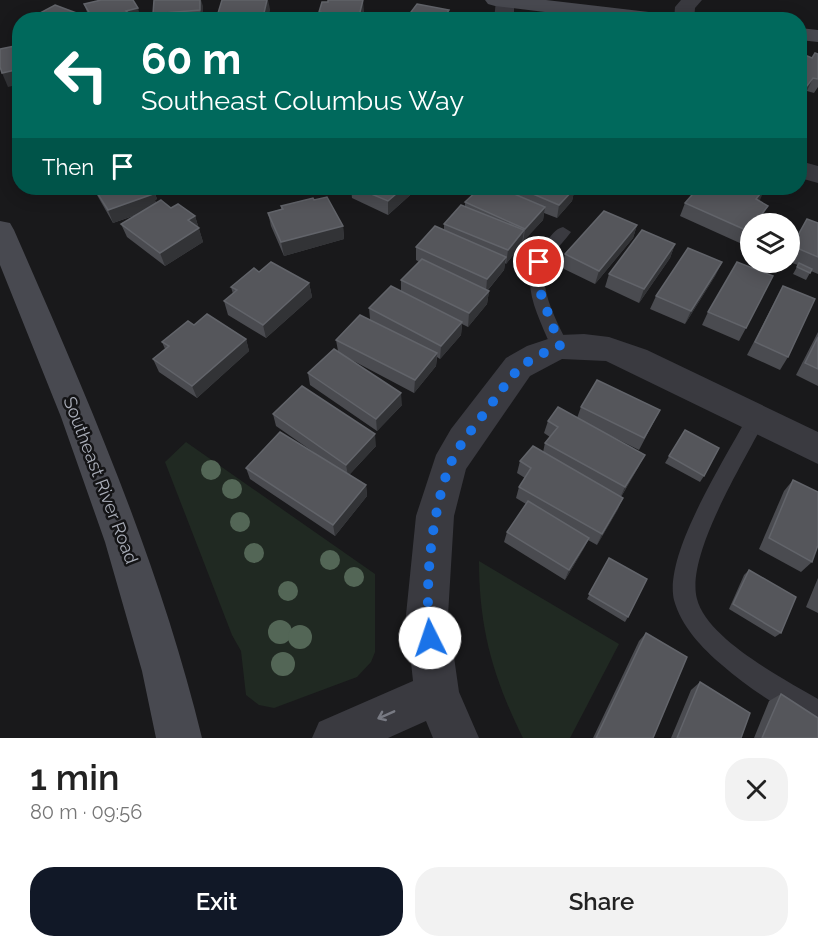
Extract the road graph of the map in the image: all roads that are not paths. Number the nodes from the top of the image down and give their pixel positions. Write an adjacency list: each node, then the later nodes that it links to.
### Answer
1 (501, 7): 2 (main road)
2 (564, 12)
3 (0, 230): 10 (main road, Southeast River Road)
4 (563, 232): 5 (lane)
5 (560, 346): 6 (street); 8 (street)
6 (757, 418): 7 (street); 9 (lane)
7 (818, 449)
8 (437, 693): 11 (street, one-way to 11); 12 (street)
9 (818, 713)
10 (178, 738)
11 (334, 738)
12 (456, 738)

